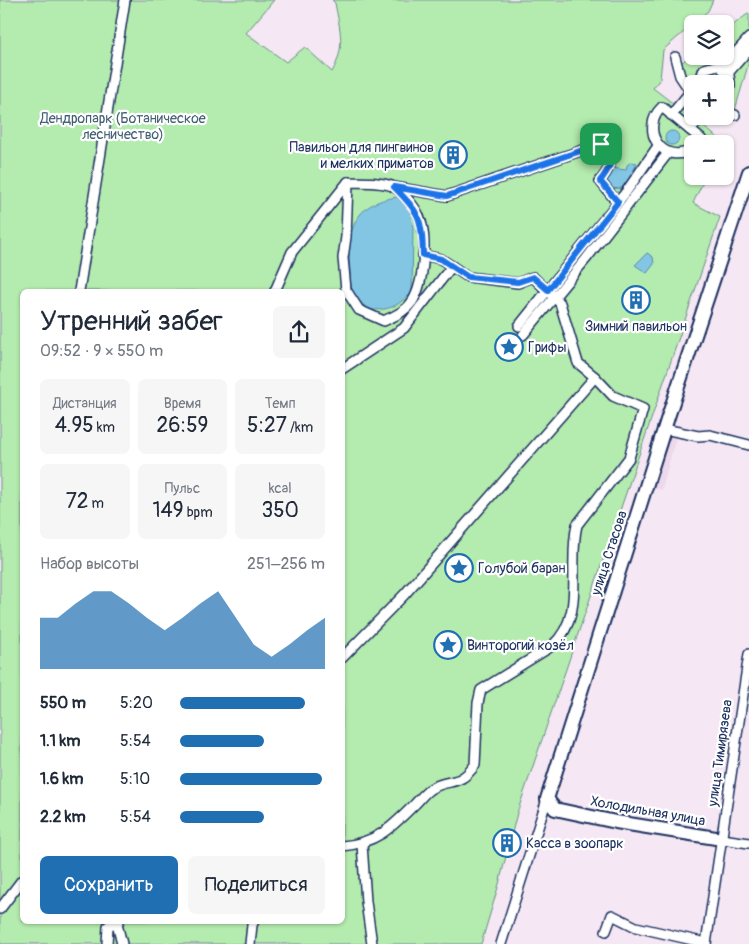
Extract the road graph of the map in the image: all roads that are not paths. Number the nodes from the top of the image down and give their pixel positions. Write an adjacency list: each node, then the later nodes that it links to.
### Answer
1 (125, 0): 23 (street)
2 (749, 38): 5 (street)
3 (749, 49): 5 (street)
4 (675, 57): 8 (street)
5 (726, 70): 6 (street); 7 (street)
6 (700, 75)
7 (727, 75)
8 (684, 84)
9 (684, 100): 10 (street)
10 (672, 112): 12 (street); 14 (street)
11 (695, 125): 12 (street)
12 (692, 128): 13 (street)
13 (698, 135)
14 (658, 146): 16 (street); 20 (street)
15 (684, 152): 16 (street)
16 (668, 153): 25 (street)
17 (749, 172): 32 (street, улица Стасова)
18 (348, 182): 19 (street); 24 (street); 26 (street)
19 (394, 187): 20 (street); 21 (street)
20 (618, 202): 25 (street)
21 (423, 255): 22 (street); 26 (street)
22 (452, 266): 25 (street); 29 (street)
23 (79, 289)
24 (276, 289)
25 (551, 293): 27 (street); 28 (street); 31 (street)
26 (384, 322): 29 (street)
27 (519, 326)
28 (523, 335)
29 (393, 336): 30 (street)
30 (345, 367)
31 (595, 378): 35 (street); 39 (street)
32 (664, 429): 33 (street); 36 (street, улица Стасова)
33 (749, 445)
34 (749, 654): 37 (street, улица Тимирязева)
35 (345, 655)
36 (547, 799): 37 (street, Холодильная улица); 52 (street, улица Стасова)
37 (722, 839): 38 (street, Холодильная улица); 47 (street, улица Тимирязева)
38 (749, 843)
39 (362, 844): 40 (street); 51 (street)
40 (345, 846)
41 (20, 883): 42 (street)
42 (0, 909)
43 (115, 924): 48 (street)
44 (118, 924): 49 (street)
45 (252, 924): 50 (street)
46 (606, 932): 47 (street)
47 (706, 943)
48 (107, 944)
49 (122, 944)
50 (250, 944)
51 (372, 944)
52 (501, 944)

